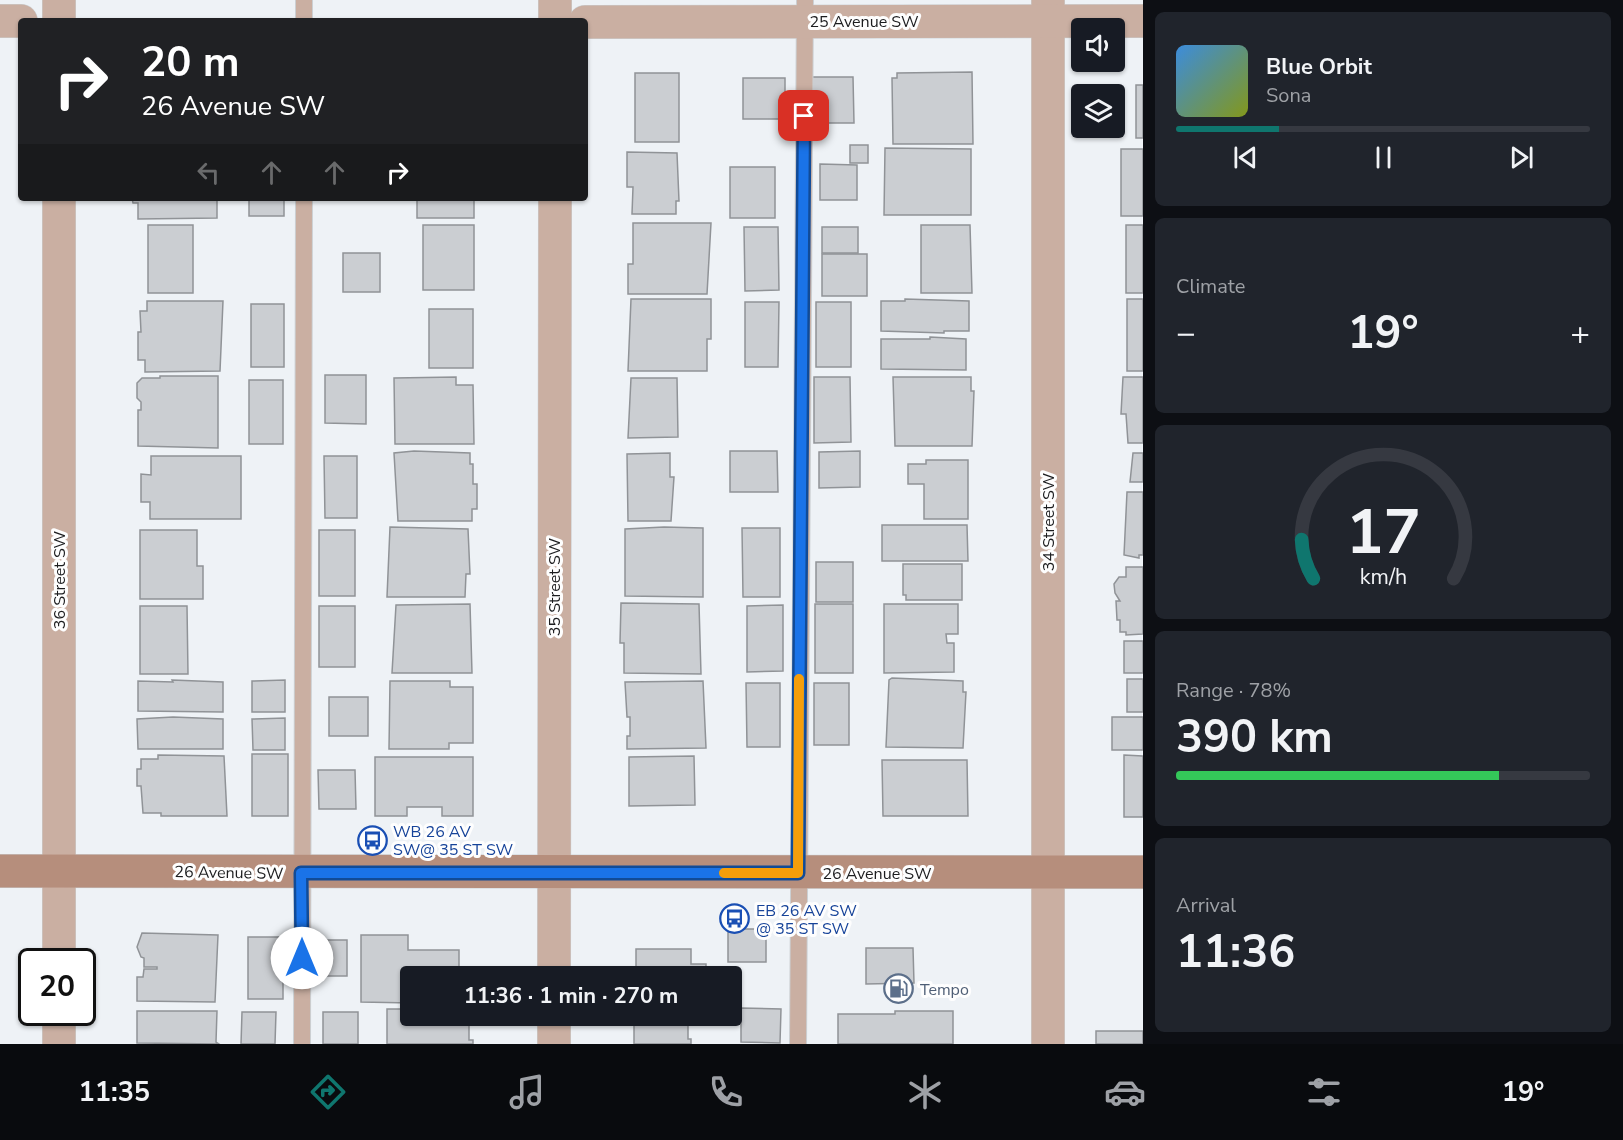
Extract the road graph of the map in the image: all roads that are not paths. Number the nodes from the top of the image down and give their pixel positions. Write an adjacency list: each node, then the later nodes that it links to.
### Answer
1 (59, 0): 6 (street)
2 (304, 0): 7 (lane)
3 (555, 0): 8 (street)
4 (805, 11): 5 (street, 25 Avenue SW); 12 (street, 25 Avenue SW); 21 (lane)
5 (1048, 11): 11 (street, 25 Avenue SW); 22 (street, 34 Street SW)
6 (59, 18)
7 (304, 18)
8 (555, 18)
9 (0, 21): 10 (street)
10 (18, 21)
11 (1143, 21)
12 (588, 22)
13 (59, 201): 16 (street, 36 Street SW)
14 (304, 201): 19 (lane)
15 (555, 201): 20 (street, 35 Street SW)
16 (59, 870): 17 (street, 26 Avenue SW); 19 (street, 26 Avenue SW); 23 (street, 36 Street SW)
17 (0, 871)
18 (1143, 872): 22 (street, 26 Avenue SW)
19 (301, 873): 20 (street, 26 Avenue SW); 28 (lane)
20 (554, 873): 21 (street, 26 Avenue SW); 24 (street, 35 Street SW)
21 (798, 873): 22 (street, 26 Avenue SW); 30 (lane)
22 (1047, 873): 31 (street, 34 Street SW)
23 (59, 948)
24 (554, 966)
25 (59, 1026): 27 (street)
26 (554, 1026): 29 (street)
27 (59, 1044)
28 (302, 1044)
29 (554, 1044)
30 (798, 1044)
31 (1048, 1044)

